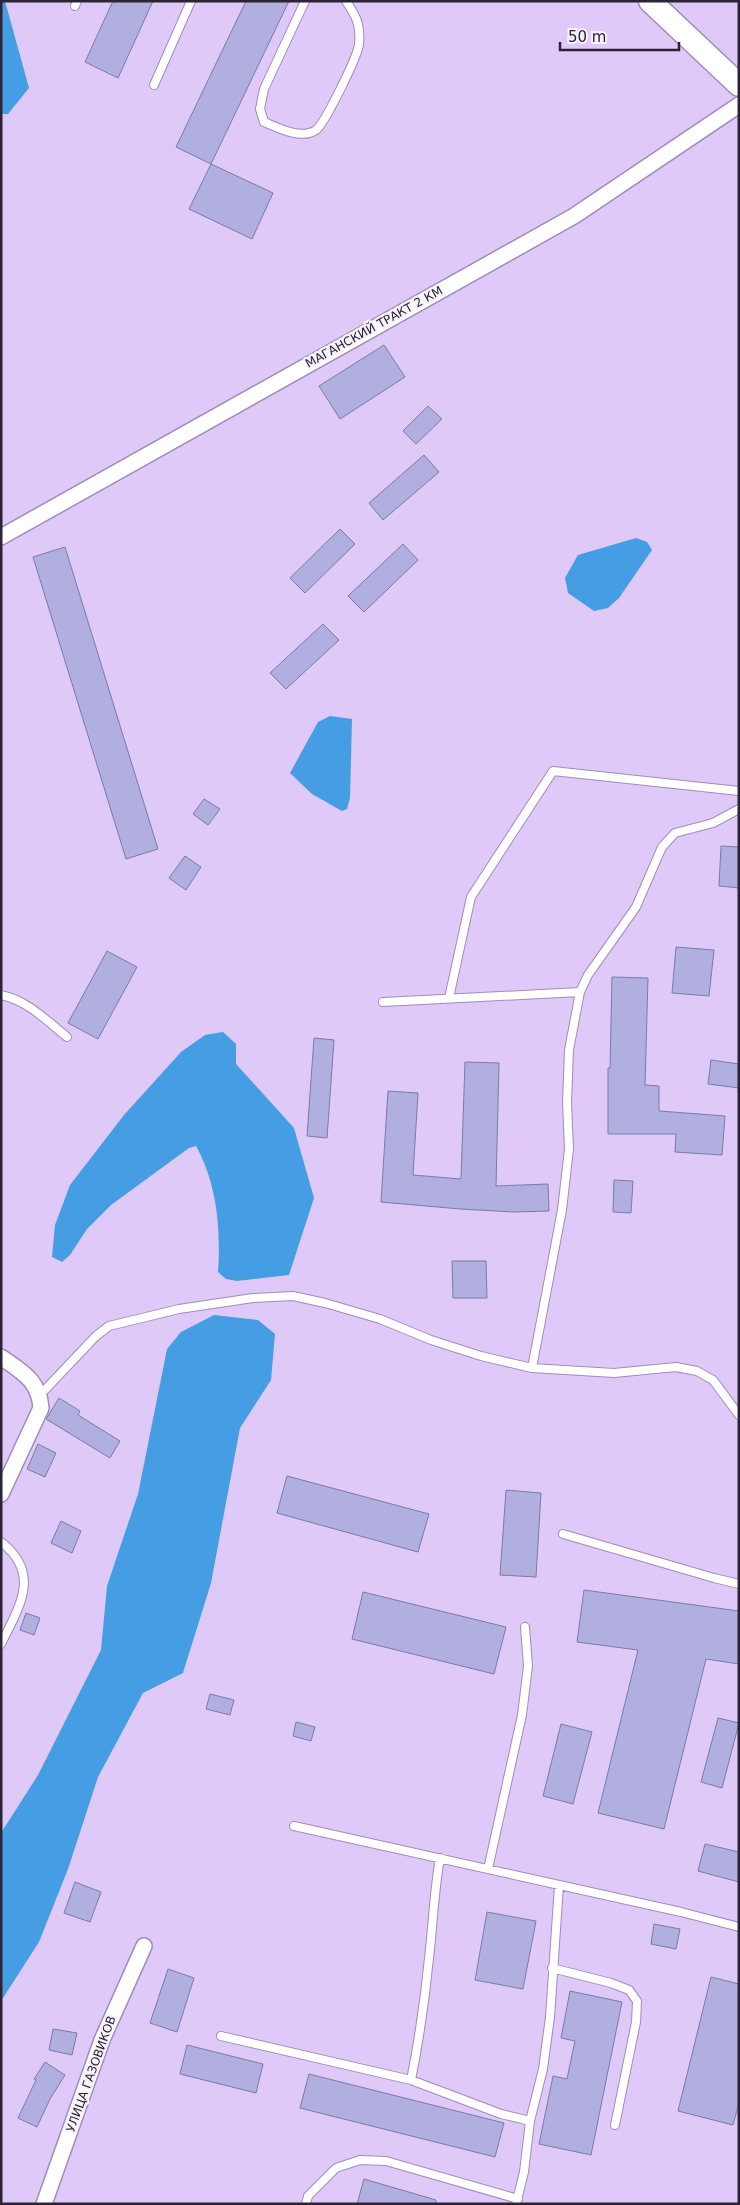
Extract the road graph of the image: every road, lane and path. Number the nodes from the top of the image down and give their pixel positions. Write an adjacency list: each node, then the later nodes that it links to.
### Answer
1 (191, 1): 6 (lane)
2 (305, 1): 3 (lane)
3 (346, 1)
4 (650, 1): 5 (main road)
5 (739, 84)
6 (154, 85)
7 (739, 106): 8 (street, МАГАНСКИЙ ТРАКТ 2 КМ)
8 (1, 537)
9 (739, 791): 13 (lane)
10 (739, 809): 11 (lane)
11 (580, 992): 13 (lane); 17 (lane)
12 (1, 995): 15 (lane)
13 (449, 998): 14 (lane)
14 (383, 1002)
15 (67, 1037)
16 (1, 1357): 18 (street)
17 (532, 1368): 18 (lane); 19 (lane)
18 (40, 1395): 20 (street)
19 (739, 1415)
20 (1, 1494)
21 (563, 1534): 23 (lane)
22 (1, 1542): 25 (lane)
23 (739, 1584)
24 (525, 1627): 28 (lane)
25 (1, 1644)
26 (294, 1826): 27 (lane)
27 (440, 1858): 28 (lane); 34 (lane)
28 (488, 1869): 29 (lane)
29 (559, 1885): 30 (lane); 32 (lane)
30 (739, 1927)
31 (144, 1946): 38 (street, УЛИЦА ГАЗОВИКОВ)
32 (552, 1968): 35 (lane); 36 (lane)
33 (221, 2036): 34 (lane)
34 (411, 2080): 35 (lane)
35 (530, 2121): 37 (lane)
36 (615, 2126)
37 (517, 2201): 39 (lane)
38 (44, 2204)
39 (306, 2204)

